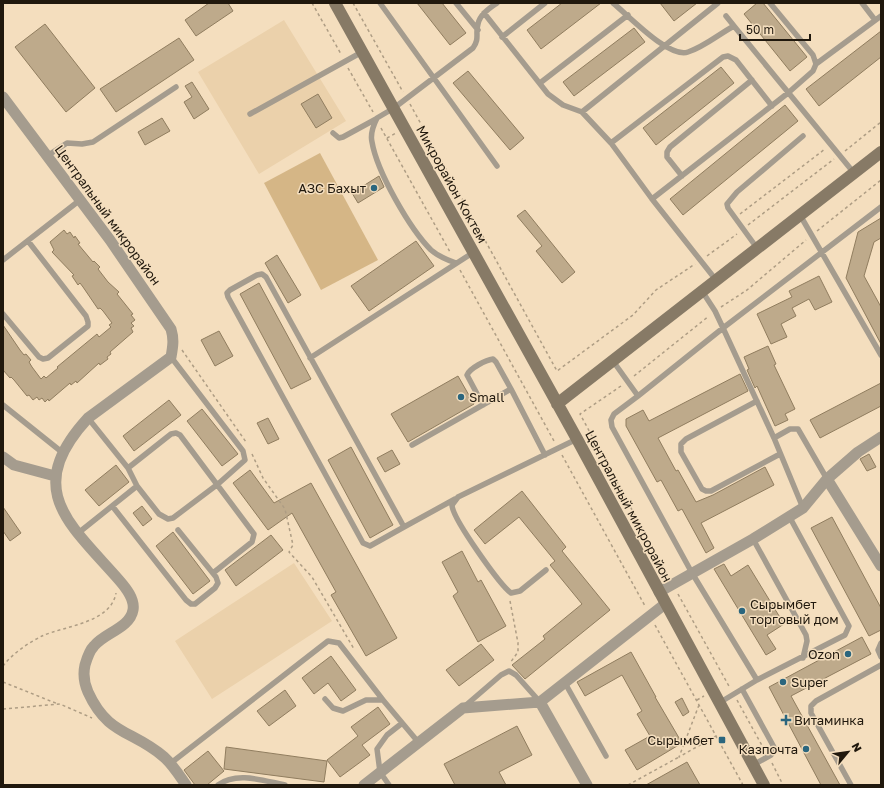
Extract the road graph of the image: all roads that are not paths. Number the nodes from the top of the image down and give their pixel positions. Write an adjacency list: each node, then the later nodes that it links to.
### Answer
1 (335, 3): 19 (main road, Микрорайон Коктем)
2 (380, 3): 21 (lane)
3 (456, 3): 16 (lane)
4 (497, 3): 10 (lane)
5 (545, 3): 17 (lane)
6 (613, 3): 11 (lane)
7 (718, 3): 18 (lane)
8 (770, 3): 20 (lane)
9 (862, 3): 14 (lane)
10 (484, 13): 16 (lane); 17 (lane)
11 (628, 15): 18 (lane); 23 (lane)
12 (726, 16): 15 (lane)
13 (881, 16): 14 (lane)
14 (876, 20): 20 (lane)
15 (734, 26): 18 (lane); 25 (lane)
16 (478, 30): 21 (lane)
17 (502, 37): 23 (lane)
18 (666, 46): 29 (lane)
19 (362, 52): 28 (main road, Микрорайон Коктем); 30 (lane)
20 (816, 64): 25 (lane)
21 (434, 78): 28 (lane); 37 (lane)
22 (752, 80): 27 (lane); 34 (lane); 39 (lane)
23 (540, 83): 29 (lane)
24 (176, 87): 36 (lane)
25 (788, 93): 27 (lane); 38 (lane)
26 (3, 97): 36 (street, Центральный микрорайон)
27 (772, 106): 39 (lane)
28 (394, 108): 31 (lane); 46 (main road, Микрорайон Коктем)
29 (582, 112): 34 (lane)
30 (250, 114)
31 (376, 118): 32 (lane); 49 (lane)
32 (333, 133)
33 (803, 136): 45 (lane)
34 (611, 143): 40 (lane)
35 (881, 152): 38 (main road)
36 (47, 156): 41 (street, Центральный микрорайон)
37 (497, 166)
38 (854, 173): 43 (main road)
39 (682, 176): 40 (lane)
40 (652, 199): 50 (lane)
41 (80, 200): 44 (lane); 55 (street, Центральный микрорайон)
42 (881, 207): 47 (lane)
43 (799, 215): 45 (main road); 47 (lane)
44 (28, 241): 48 (lane); 52 (lane)
45 (757, 248): 50 (main road)
46 (474, 252): 49 (lane); 61 (main road, Микрорайон Коктем)
47 (822, 252): 53 (lane); 54 (lane)
48 (3, 260)
49 (456, 263): 56 (lane)
50 (716, 280): 51 (main road)
51 (701, 291): 53 (lane); 57 (main road)
52 (3, 314)
53 (723, 328): 59 (lane); 60 (lane)
54 (881, 355)
55 (171, 357): 64 (street); 76 (lane)
56 (310, 358): 82 (lane); 82 (lane)
57 (613, 361): 59 (lane); 61 (main road)
58 (511, 389): 63 (lane); 63 (lane); 71 (lane)
59 (638, 396): 89 (lane)
60 (757, 401): 66 (lane); 70 (lane)
61 (557, 404): 67 (main road, Центральный микрорайон)
62 (3, 405): 69 (lane)
63 (483, 405): 68 (lane)
64 (88, 418): 69 (street); 73 (lane)
65 (881, 436): 75 (street)
66 (774, 438): 70 (lane); 75 (lane)
67 (577, 439): 71 (lane); 90 (main road, Центральный микрорайон)
68 (412, 445)
69 (63, 453): 74 (street)
70 (780, 454): 80 (lane)
71 (546, 455): 78 (lane)
72 (3, 457): 74 (street)
73 (128, 468): 76 (lane); 77 (lane)
74 (55, 476): 84 (street)
75 (827, 478): 80 (street); 86 (street)
76 (218, 484): 77 (lane); 88 (lane)
77 (137, 486): 79 (lane)
78 (458, 497): 82 (lane); 87 (lane)
79 (113, 507): 84 (lane); 88 (lane)
80 (803, 508): 81 (street)
81 (789, 516): 85 (street); 94 (lane)
82 (404, 527)
83 (178, 530): 88 (lane)
84 (77, 534): 107 (street)
85 (753, 539): 89 (street); 94 (lane)
86 (881, 566)
87 (546, 570)
88 (213, 573)
89 (692, 573): 90 (street); 96 (lane)
90 (659, 592): 91 (main road, Центральный микрорайон)
91 (665, 604): 97 (street, Центральный микрорайон); 102 (main road, Центральный микрорайон)
92 (881, 643): 93 (lane)
93 (881, 657)
94 (803, 658): 96 (lane)
95 (881, 665): 117 (lane)
96 (757, 680): 98 (lane)
97 (565, 683): 101 (street, Центральный микрорайон); 106 (lane)
98 (742, 689): 102 (lane); 108 (lane)
99 (326, 699): 100 (lane)
100 (383, 700): 104 (lane); 107 (lane)
101 (540, 702): 103 (street); 103 (lane); 115 (street)
102 (719, 703): 108 (main road, Центральный микрорайон)
103 (463, 708): 105 (street)
104 (401, 724): 105 (lane); 109 (lane)
105 (419, 743): 109 (street)
106 (606, 756)
107 (171, 763): 110 (street)
108 (753, 765): 116 (main road, Центральный микрорайон)
109 (380, 772): 113 (street); 114 (lane)
110 (186, 785)
111 (218, 785): 112 (lane)
112 (285, 785)
113 (364, 785)
114 (389, 785)
115 (587, 785)
116 (764, 785)
117 (851, 785)

